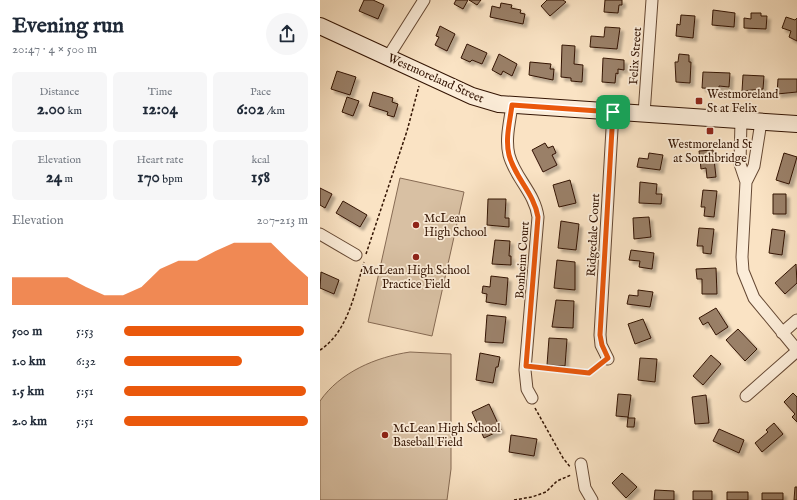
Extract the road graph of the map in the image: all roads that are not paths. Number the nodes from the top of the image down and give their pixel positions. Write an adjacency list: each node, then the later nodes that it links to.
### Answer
1 (424, 0): 4 (street)
2 (652, 0): 7 (street, Felix Street)
3 (320, 26): 4 (main road, Westmoreland Street)
4 (388, 57): 5 (main road, Westmoreland Street)
5 (512, 105): 6 (main road, Westmoreland Street); 19 (street, Bonheim Court)
6 (613, 112): 7 (main road, Westmoreland Street); 17 (street, Ridgedale Court)
7 (644, 114): 8 (main road, Westmoreland Street)
8 (741, 120): 9 (main road, Westmoreland Street); 11 (street)
9 (761, 122): 10 (main road, Westmoreland Street); 11 (street)
10 (797, 124)
11 (746, 182): 15 (street)
12 (320, 234): 13 (street)
13 (356, 254)
14 (797, 320): 15 (street)
15 (782, 333): 16 (street)
16 (797, 350): 18 (street)
17 (608, 358)
18 (746, 396)
19 (532, 398)
20 (581, 464): 21 (street)
21 (592, 500)

